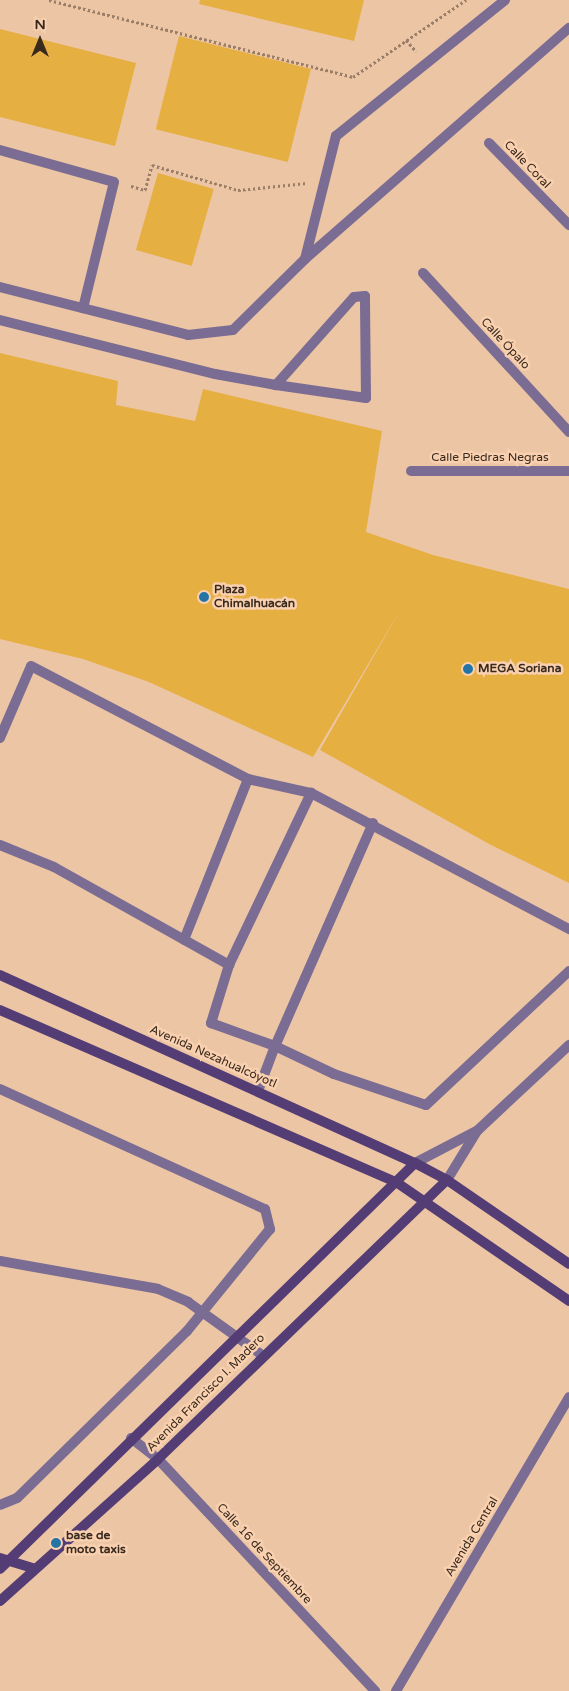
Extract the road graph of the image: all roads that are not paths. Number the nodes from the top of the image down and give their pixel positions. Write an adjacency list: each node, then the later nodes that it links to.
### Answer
1 (506, 0): 6 (street)
2 (569, 28): 6 (street)
3 (489, 143): 5 (street, Calle Coral)
4 (0, 150): 9 (street)
5 (569, 225)
6 (305, 259): 9 (street)
7 (422, 273): 12 (street, Calle Ópalo)
8 (0, 287): 9 (street)
9 (83, 308)
10 (0, 320): 11 (street)
11 (276, 385): 11 (street)
12 (569, 432)
13 (411, 470): 14 (street, Calle Piedras Negras)
14 (569, 471)
15 (0, 738): 16 (street)
16 (248, 779): 17 (street); 21 (street)
17 (311, 793): 18 (street); 22 (street)
18 (373, 823): 20 (street); 27 (street)
19 (0, 845): 21 (street)
20 (569, 929)
21 (184, 940): 22 (street)
22 (229, 966): 27 (street)
23 (569, 971): 27 (street)
24 (0, 975): 29 (main road, Avenida Nezahualcóyotl)
25 (0, 1010): 33 (main road)
26 (569, 1045): 30 (street)
27 (275, 1046): 29 (street)
28 (0, 1090): 38 (street)
29 (258, 1091): 31 (main road, Avenida Nezahualcóyotl)
30 (478, 1130): 31 (street); 32 (street)
31 (415, 1163): 32 (main road, Avenida Nezahualcóyotl); 33 (main road)
32 (447, 1180): 34 (main road); 36 (main road, Avenida Nezahualcóyotl)
33 (396, 1182): 34 (main road); 39 (main road, Avenida Francisco I. Madero)
34 (425, 1198): 37 (main road); 40 (main road, Avenida Francisco I. Madero)
35 (0, 1261): 38 (street)
36 (569, 1264)
37 (569, 1301)
38 (201, 1310): 39 (street); 44 (street)
39 (237, 1336): 40 (street); 42 (main road, Avenida Francisco I. Madero)
40 (262, 1355): 43 (main road, Avenida Francisco I. Madero)
41 (569, 1397): 50 (street, Avenida Central)
42 (131, 1438): 43 (street, Calle 16 de Septiembre); 45 (main road, Avenida Francisco I. Madero)
43 (158, 1459): 47 (main road, Avenida Francisco I. Madero); 49 (street, Calle 16 de Septiembre)
44 (0, 1505)
45 (4, 1559): 46 (main road, Avenida Francisco I. Madero); 47 (main road)
46 (0, 1568)
47 (32, 1568): 48 (main road, Avenida Francisco I. Madero)
48 (0, 1601)
49 (375, 1691)
50 (396, 1691)

